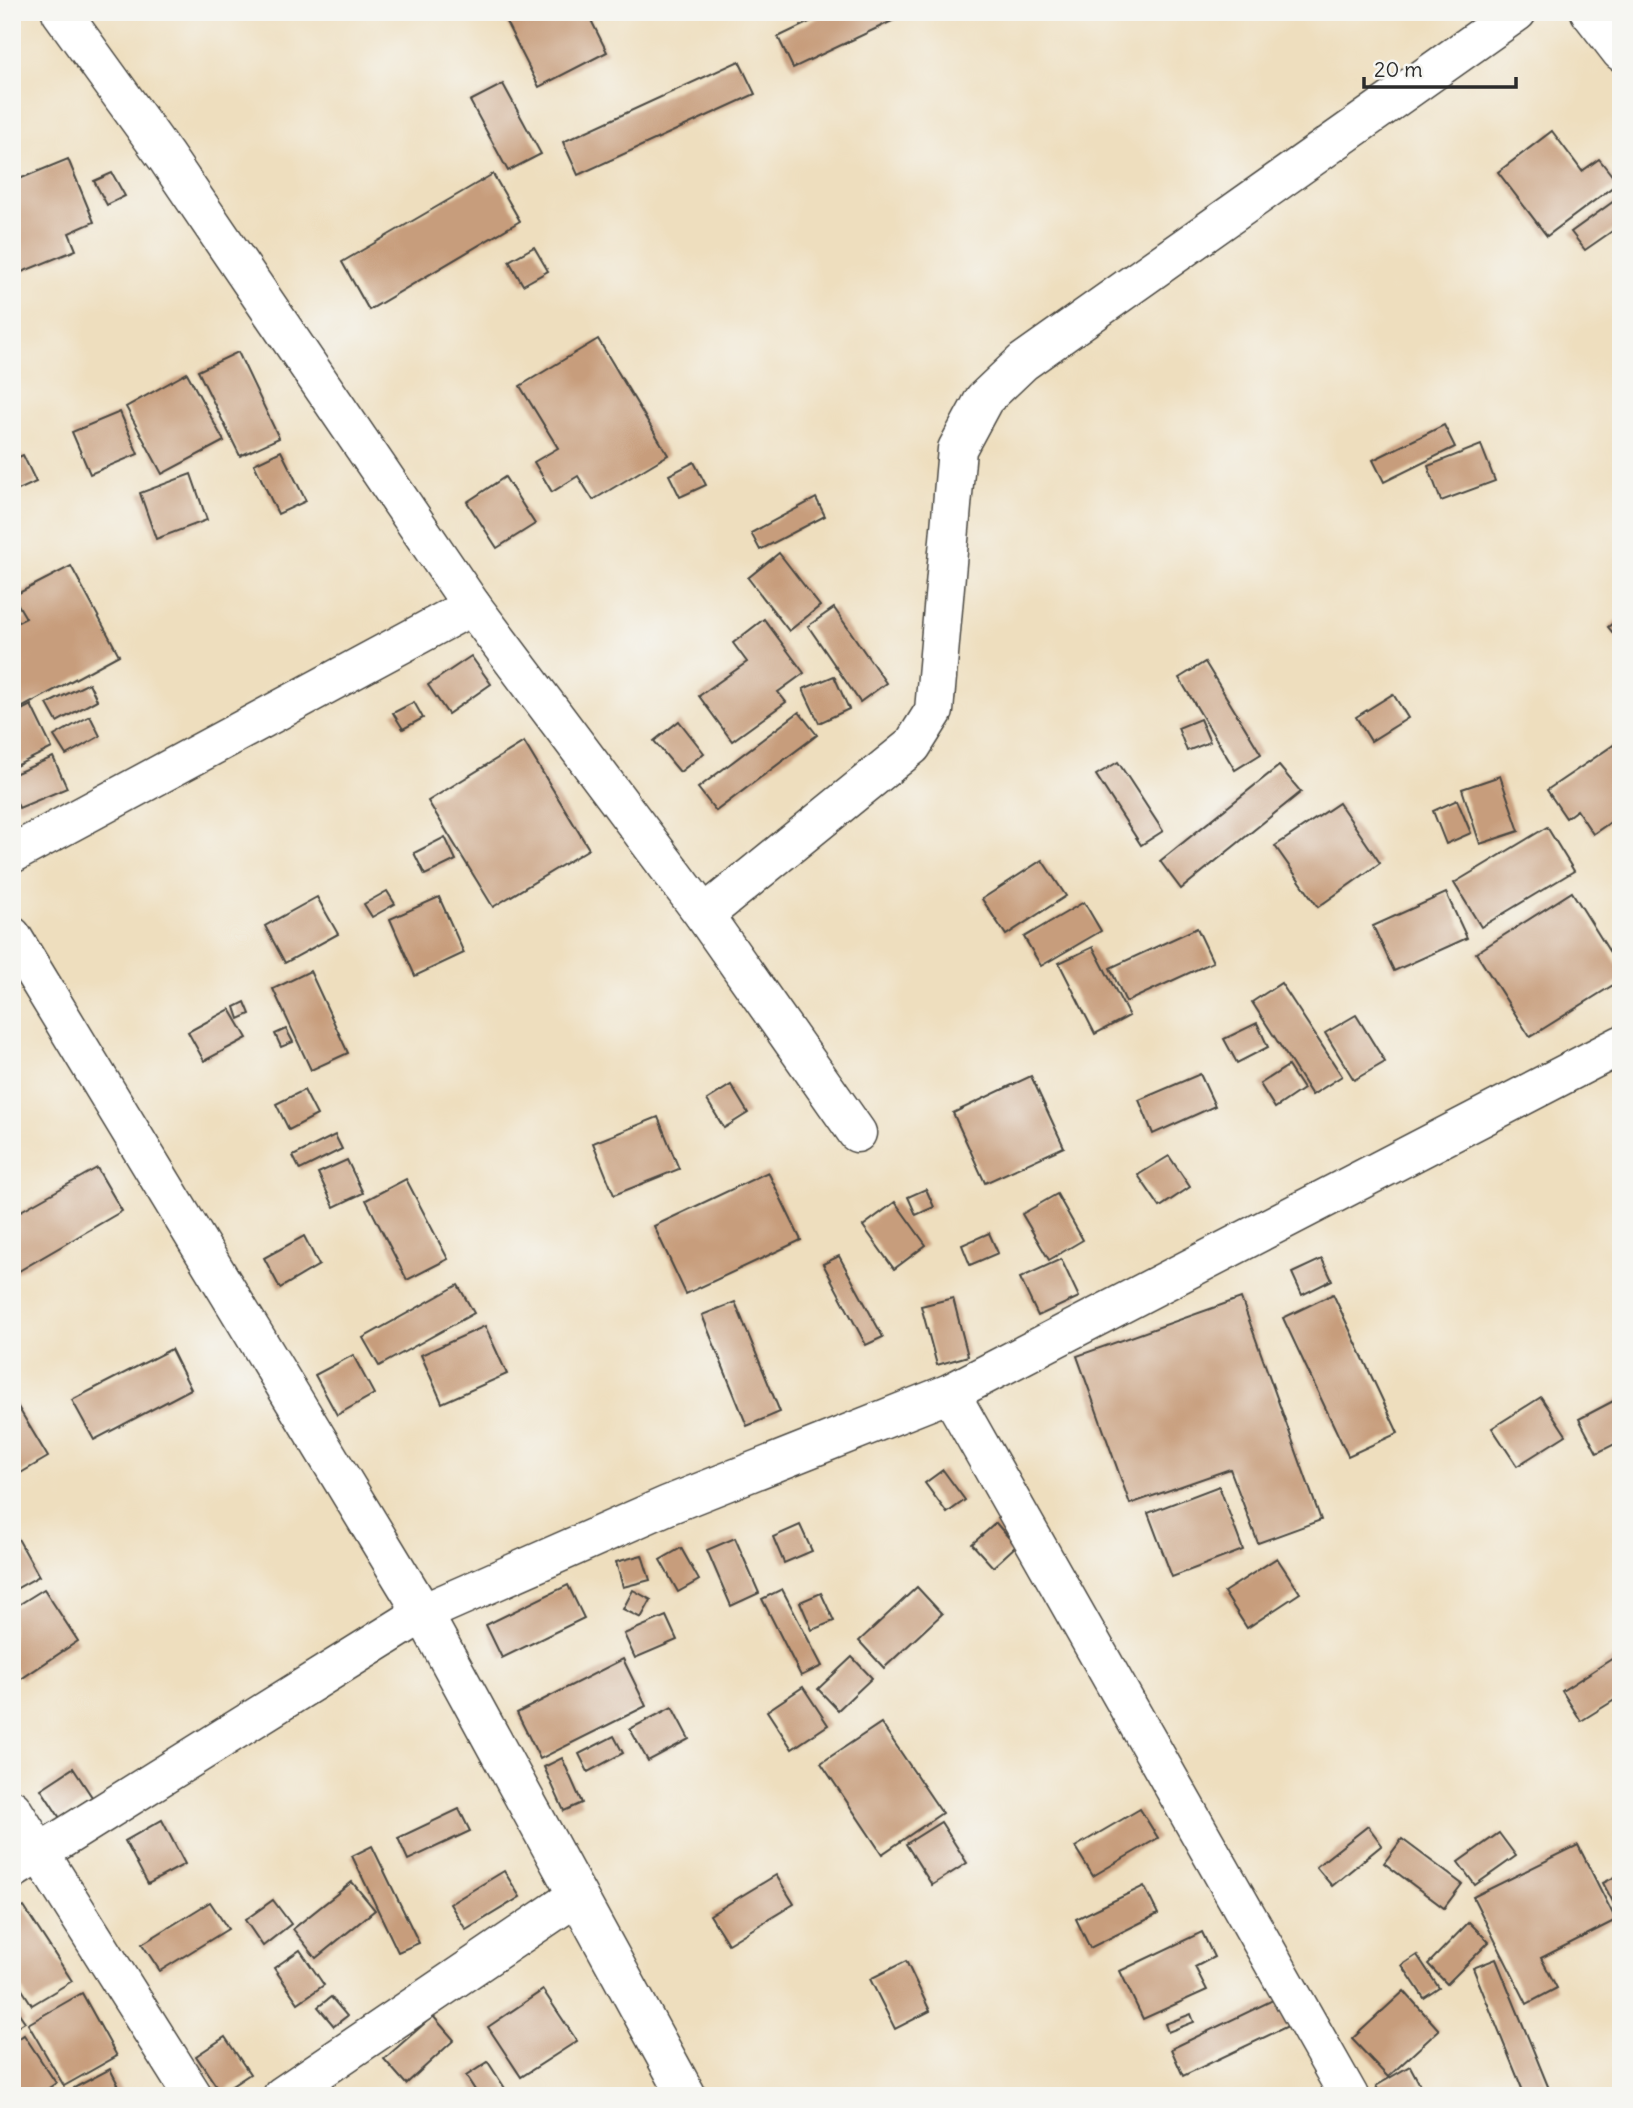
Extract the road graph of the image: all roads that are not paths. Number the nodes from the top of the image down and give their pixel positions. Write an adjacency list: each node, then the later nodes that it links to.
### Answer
1 (61, 12): 5 (street)
2 (1517, 12): 7 (street)
3 (1590, 12): 4 (street)
4 (1621, 52)
5 (472, 606): 6 (street); 7 (street)
6 (12, 854)
7 (704, 915): 10 (street)
8 (12, 936): 12 (street)
9 (1621, 1045): 11 (street)
10 (858, 1133)
11 (950, 1393): 12 (street); 19 (street)
12 (423, 1613): 14 (street); 15 (street)
13 (12, 1809): 14 (street)
14 (26, 1861): 16 (street)
15 (577, 1896): 17 (street); 18 (street)
16 (193, 2096)
17 (282, 2096)
18 (687, 2096)
19 (1349, 2096)

